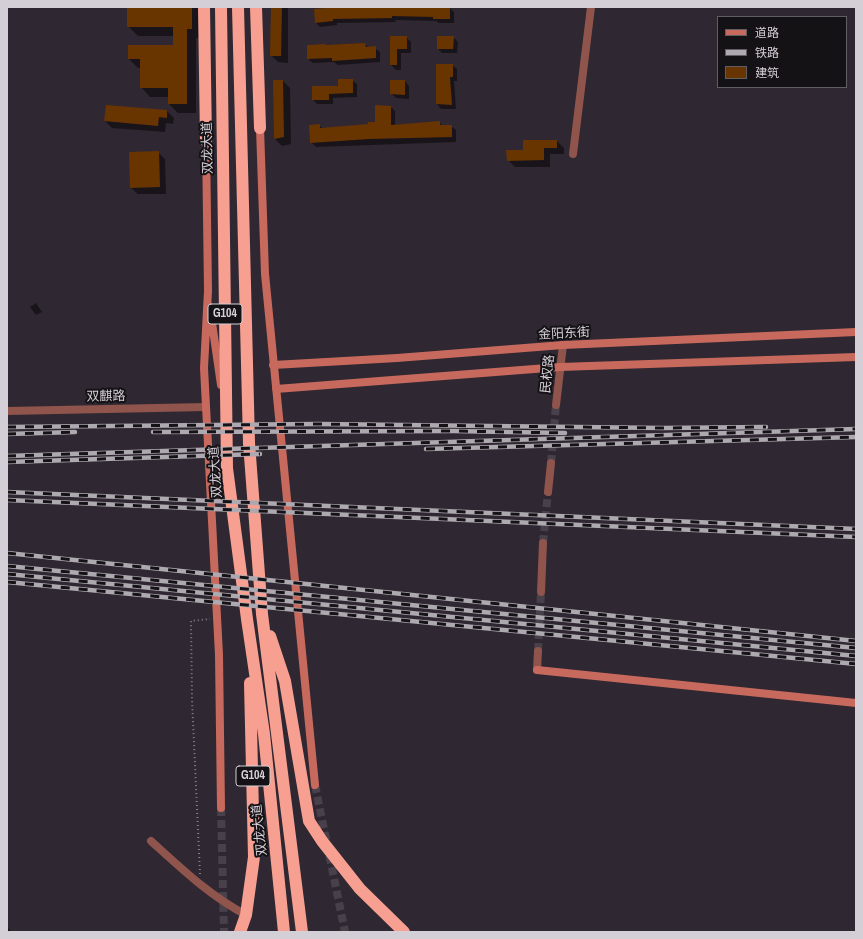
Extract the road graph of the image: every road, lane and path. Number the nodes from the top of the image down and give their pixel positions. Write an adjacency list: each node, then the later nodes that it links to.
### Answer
1 (204, 7): 7 (highway, 双龙大道)
2 (221, 7): 19 (highway, 双龙大道 / G104)
3 (238, 7): 24 (highway, G104)
4 (256, 7): 6 (highway)
5 (591, 7): 8 (street)
6 (260, 128): 13 (street)
7 (206, 141): 9 (street)
8 (573, 154)
9 (208, 291): 17 (street); 19 (street)
10 (856, 332): 11 (street, 金阳东街)
11 (563, 345): 13 (street, 金阳东街); 14 (street, 民权路)
12 (856, 357): 14 (street)
13 (273, 365): 15 (street)
14 (560, 367): 15 (street); 16 (street, 民权路)
15 (276, 389): 29 (street)
16 (556, 405)
17 (206, 407): 18 (street, 双麒路); 25 (street)
18 (7, 411)
19 (227, 424): 26 (highway, 双龙大道 / G104)
20 (551, 463): 21 (street)
21 (548, 492)
22 (543, 543): 23 (street)
23 (541, 592)
24 (262, 614): 33 (highway, G104); 37 (highway)
25 (217, 618): 30 (street); 32 (path)
26 (247, 619): 34 (highway, G104); 36 (highway, 双龙大道)
27 (538, 651): 28 (street)
28 (856, 703)
29 (314, 785)
30 (221, 808)
31 (151, 841): 32 (street)
32 (201, 886): 34 (street)
33 (382, 910): 38 (highway, G104); 39 (highway)
34 (246, 916): 35 (highway, G104)
35 (240, 932)
36 (284, 932)
37 (302, 932)
38 (404, 932)
39 (410, 932)

